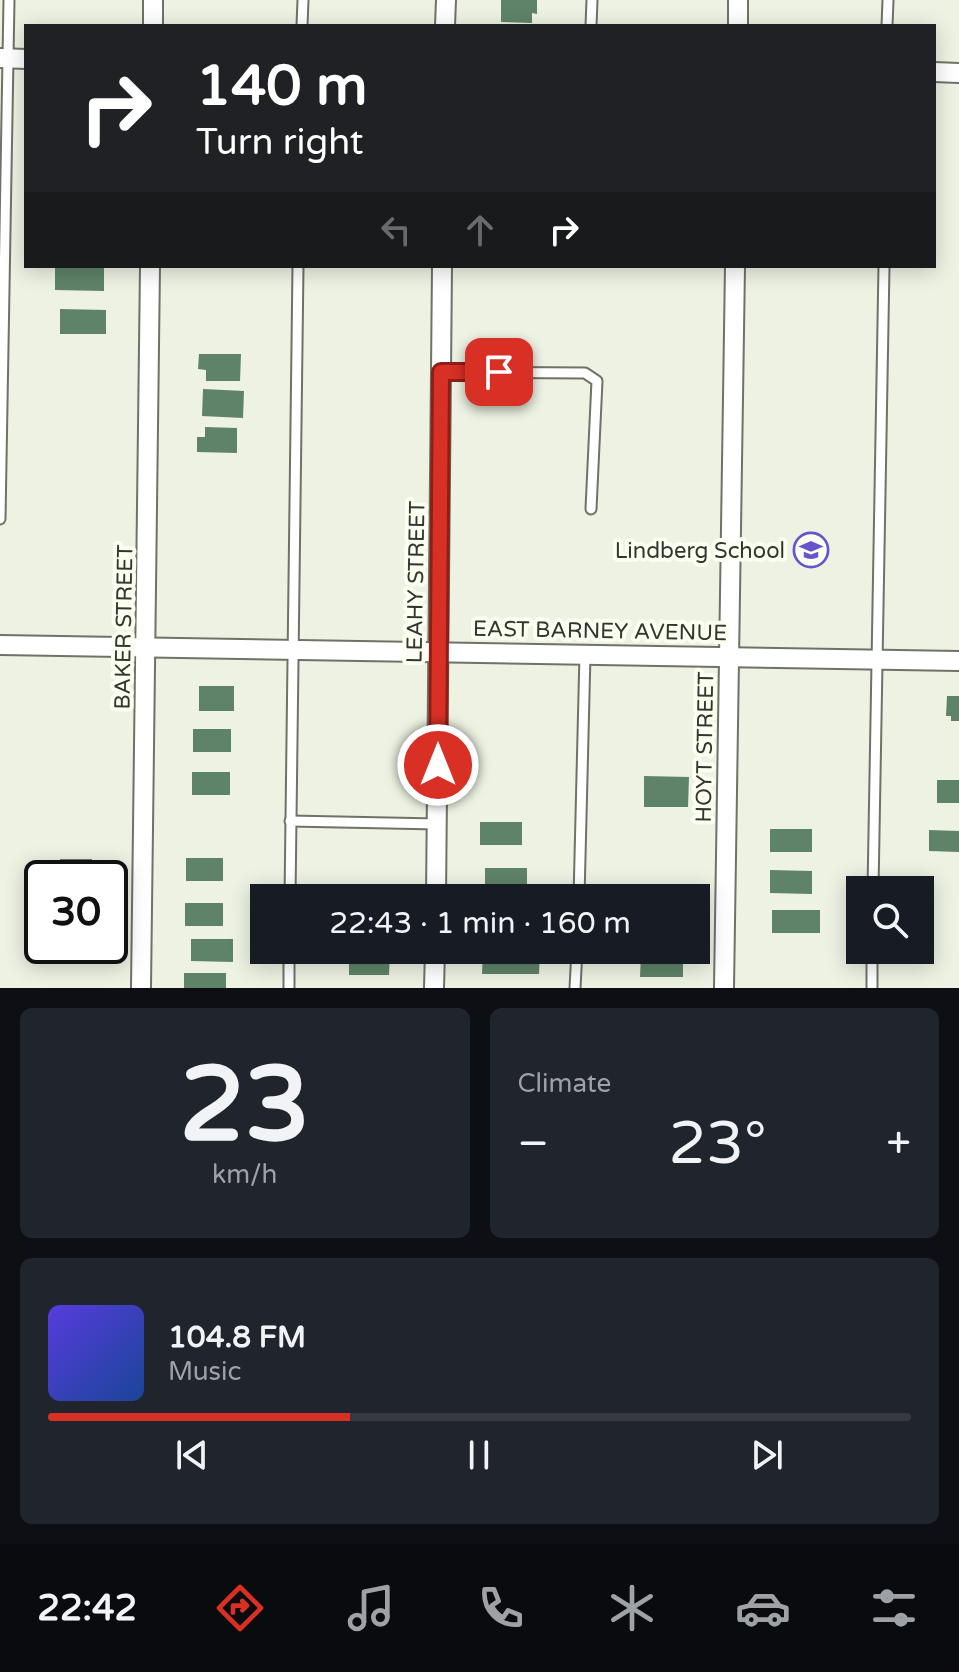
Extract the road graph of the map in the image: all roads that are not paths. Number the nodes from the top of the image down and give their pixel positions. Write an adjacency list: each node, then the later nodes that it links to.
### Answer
1 (9, 0): 14 (lane)
2 (153, 0): 8 (street)
3 (303, 0): 9 (lane)
4 (446, 0): 10 (street)
5 (592, 0): 11 (lane)
6 (738, 0): 12 (street)
7 (888, 0): 13 (lane)
8 (153, 24)
9 (302, 24)
10 (445, 24)
11 (591, 24)
12 (738, 24)
13 (887, 24)
14 (11, 58): 24 (lane)
15 (936, 72): 16 (street)
16 (959, 73)
17 (150, 268): 26 (street, BAKER STREET)
18 (298, 268): 27 (lane)
19 (442, 268): 22 (street, LEAHY STREET)
20 (735, 268): 30 (street, HOYT STREET)
21 (884, 268): 31 (lane)
22 (441, 372): 23 (lane); 28 (street, LEAHY STREET)
23 (591, 509)
24 (0, 519)
25 (0, 645): 26 (street, EAST BARNEY AVENUE)
26 (147, 646): 27 (street, EAST BARNEY AVENUE); 43 (street, BAKER STREET)
27 (291, 651): 28 (street, EAST BARNEY AVENUE); 33 (lane)
28 (438, 652): 29 (street, EAST BARNEY AVENUE); 34 (street, LEAHY STREET)
29 (585, 654): 30 (street, EAST BARNEY AVENUE); 38 (lane)
30 (729, 656): 31 (street, EAST BARNEY AVENUE); 47 (street, HOYT STREET)
31 (876, 659): 32 (street, EAST BARNEY AVENUE); 35 (lane)
32 (959, 661)
33 (290, 821): 34 (lane); 36 (lane)
34 (438, 824): 37 (street, LEAHY STREET)
35 (873, 876)
36 (290, 884)
37 (436, 884)
38 (579, 884)
39 (289, 964): 44 (lane)
40 (435, 964): 45 (street)
41 (576, 964): 46 (lane)
42 (872, 964): 48 (lane)
43 (141, 988)
44 (289, 988)
45 (434, 988)
46 (575, 988)
47 (724, 988)
48 (872, 988)

